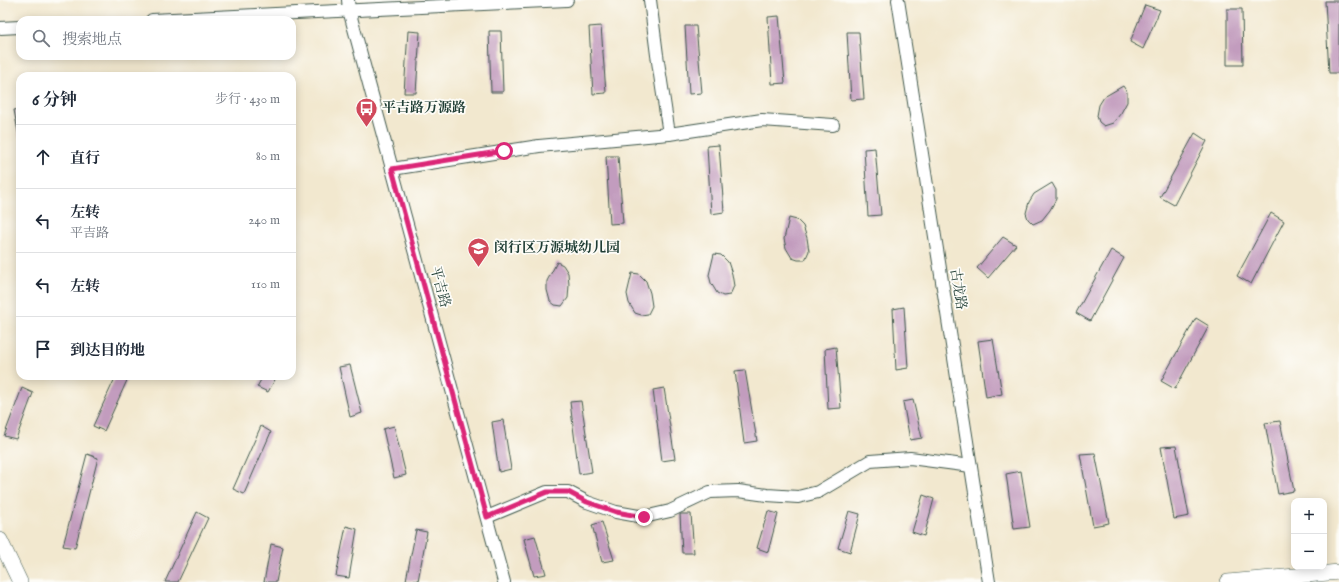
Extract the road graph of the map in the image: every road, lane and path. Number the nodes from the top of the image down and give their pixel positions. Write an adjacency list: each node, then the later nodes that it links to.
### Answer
1 (567, 0): 4 (street)
2 (650, 0): 9 (street)
3 (898, 0): 11 (street, 古龙路)
4 (349, 5): 5 (street); 10 (street, 平吉路)
5 (205, 16)
6 (16, 27): 7 (street)
7 (0, 28)
8 (833, 125): 9 (street)
9 (669, 134): 10 (street)
10 (392, 169): 12 (street, 平吉路)
11 (971, 466): 12 (street); 17 (street, 古龙路)
12 (487, 517): 16 (street, 平吉路)
13 (0, 540): 15 (main road)
14 (1339, 572): 18 (main road)
15 (20, 582)
16 (504, 582)
17 (989, 582)
18 (1228, 582)

